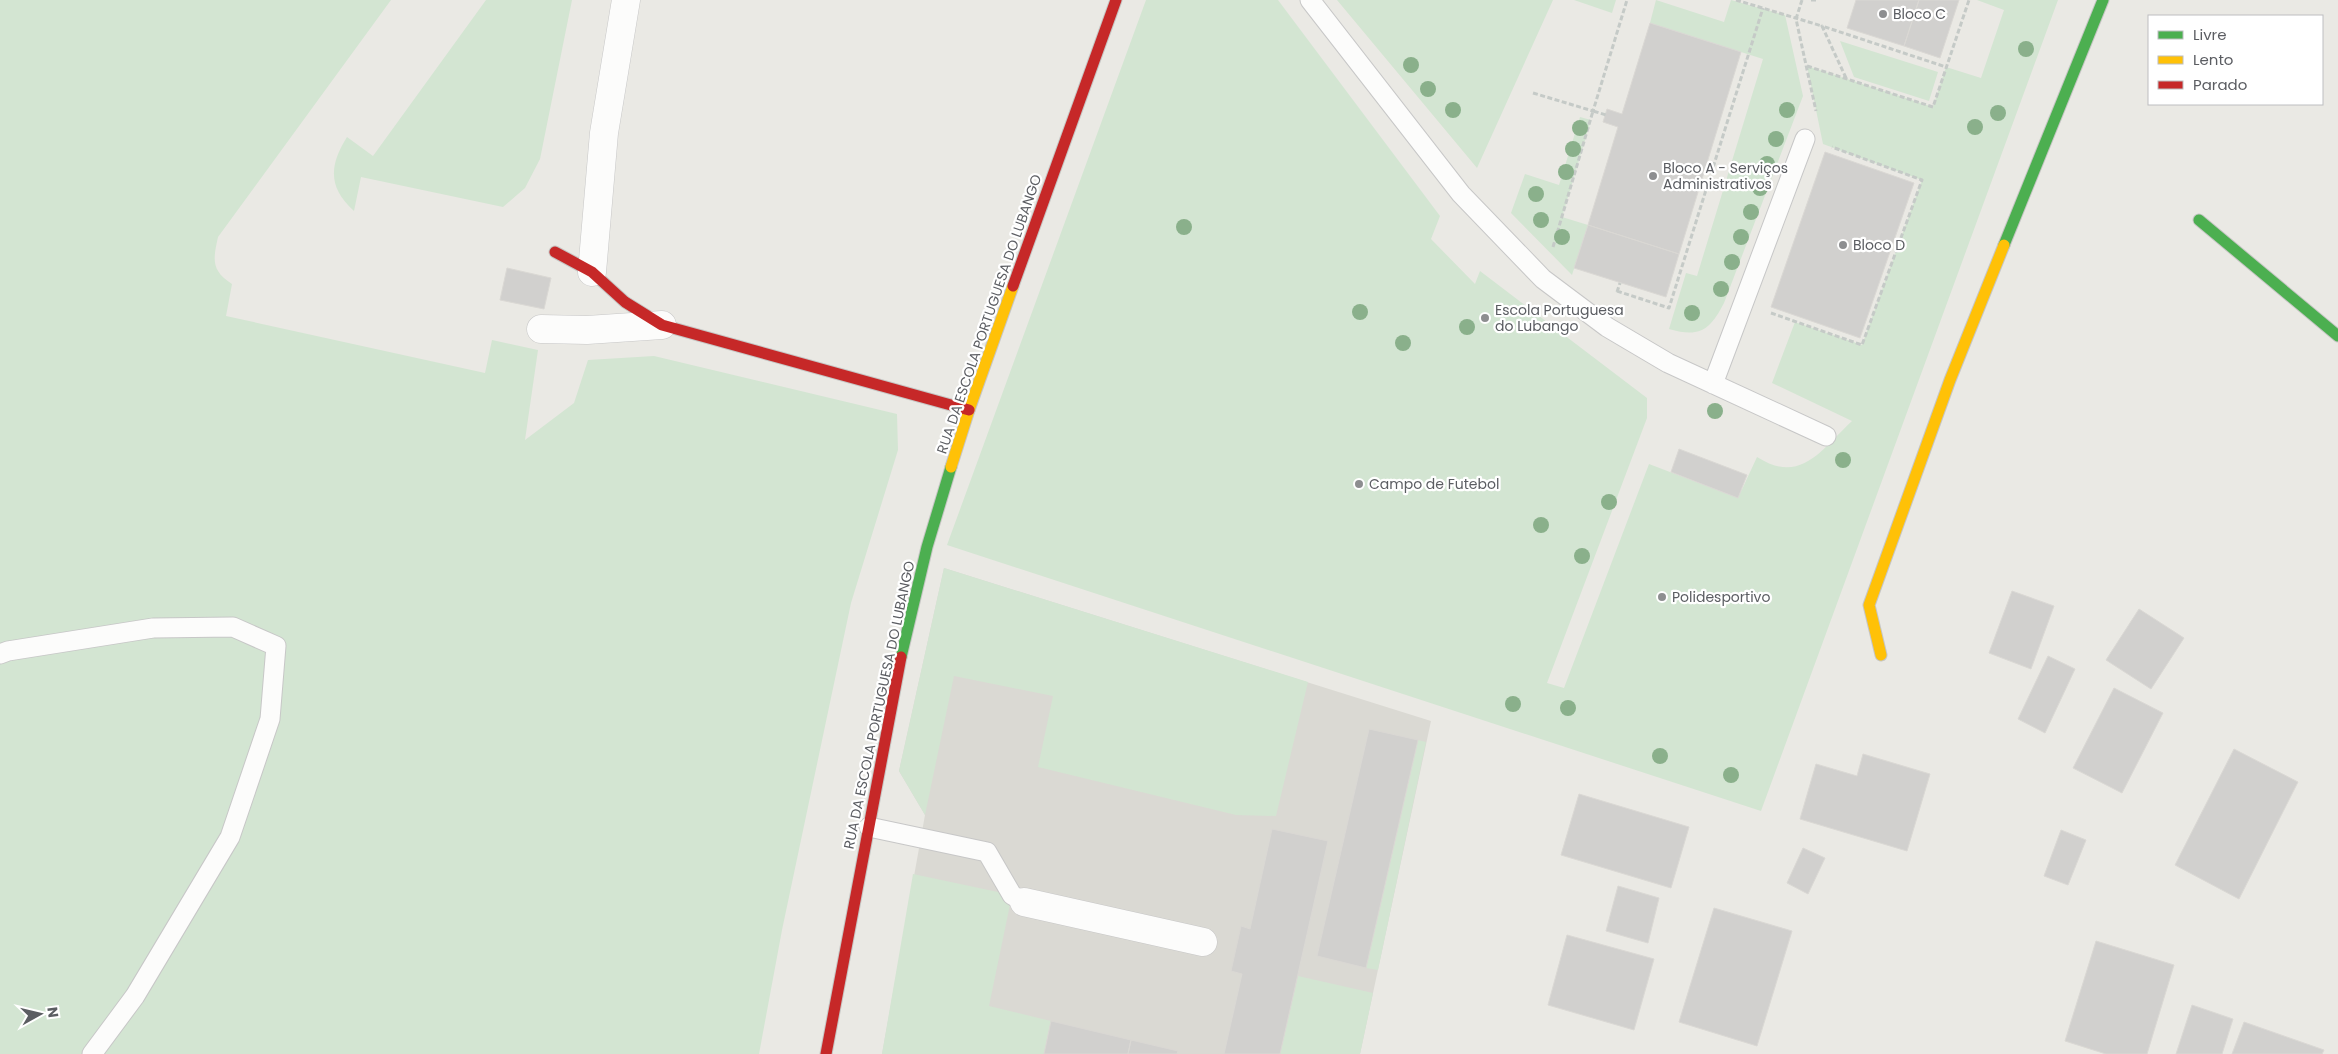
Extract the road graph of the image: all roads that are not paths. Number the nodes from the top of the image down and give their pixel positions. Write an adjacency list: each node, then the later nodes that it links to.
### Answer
1 (626, 0): 8 (street)
2 (1116, 0): 13 (street, RUA DA ESCOLA PORTUGUESA DO LUBANGO)
3 (1310, 0): 12 (lane)
4 (2103, 0): 16 (street)
5 (1814, 141): 12 (lane)
6 (2199, 220): 11 (street)
7 (555, 252): 8 (street)
8 (592, 272): 9 (street)
9 (662, 325): 10 (street); 13 (street)
10 (541, 329)
11 (2338, 336)
12 (1713, 384): 14 (lane)
13 (969, 410): 17 (street, RUA DA ESCOLA PORTUGUESA DO LUBANGO)
14 (1826, 436)
15 (0, 654): 20 (lane)
16 (1881, 655)
17 (869, 828): 18 (lane); 21 (street, RUA DA ESCOLA PORTUGUESA DO LUBANGO)
18 (1024, 902): 19 (street)
19 (1203, 942)
20 (92, 1054)
21 (826, 1054)

